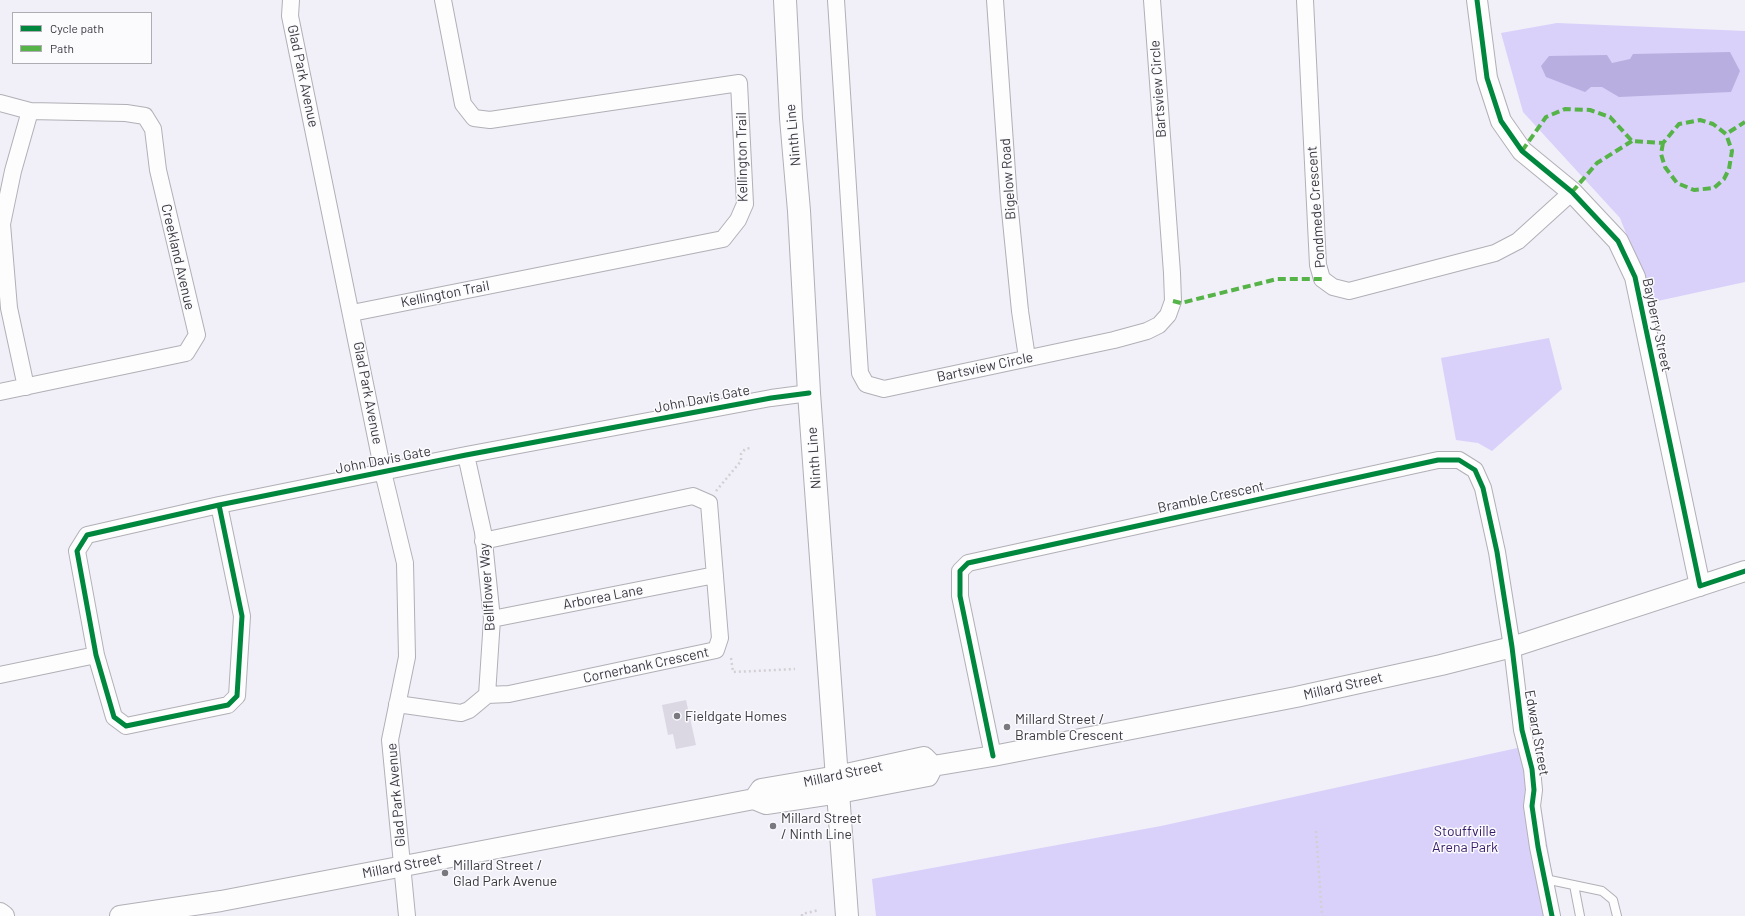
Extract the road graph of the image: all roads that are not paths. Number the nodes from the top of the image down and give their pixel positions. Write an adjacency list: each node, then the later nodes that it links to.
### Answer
1 (282, 0): 9 (street, Glad Park Avenue)
2 (443, 0): 13 (street, Kellington Trail)
3 (785, 0): 17 (main road, Ninth Line)
4 (836, 0): 14 (street, Bartsview Circle)
5 (995, 0): 14 (street, Bigelow Road)
6 (1152, 0): 14 (street, Bartsview Circle)
7 (1305, 0): 12 (street, Pondmede Crescent)
8 (1477, 0): 12 (street, Bayberry Street)
9 (291, 8): 13 (street, Glad Park Avenue)
10 (0, 103): 11 (street, Creekland Avenue)
11 (30, 111): 15 (street); 15 (street, Creekland Avenue)
12 (1572, 192): 24 (street, Bayberry Street)
13 (352, 313): 19 (street, Glad Park Avenue)
14 (1027, 358)
15 (26, 387): 16 (street, Creekland Avenue)
16 (0, 392)
17 (809, 393): 18 (street, John Davis Gate); 32 (main road, Ninth Line)
18 (466, 455): 19 (street, John Davis Gate); 21 (street, Bellflower Way)
19 (383, 472): 20 (street, John Davis Gate); 30 (street, Glad Park Avenue)
20 (219, 505): 27 (street, John Davis Gate); 27 (street, John Davis Gate)
21 (483, 541): 23 (street, Cornerbank Crescent); 25 (street, Bellflower Way)
22 (1745, 572): 24 (street, Millard Street)
23 (715, 575): 25 (street, Arborea Lane); 29 (street, Cornerbank Crescent)
24 (1700, 586): 26 (street, Millard Street)
25 (492, 619): 29 (street, Bellflower Way)
26 (1512, 647): 31 (street, Millard Street); 31 (street, Bramble Crescent); 34 (street, Edward Street)
27 (96, 655): 28 (street)
28 (0, 675)
29 (487, 695): 30 (street)
30 (397, 704): 33 (street, Glad Park Avenue)
31 (993, 756): 32 (street, Millard Street)
32 (838, 785): 33 (street, Millard Street); 38 (main road, Ninth Line)
33 (403, 866): 36 (street, Millard Street); 37 (street, Glad Park Avenue)
34 (1545, 879): 35 (lane); 39 (street, Edward Street)
35 (1574, 885): 40 (lane); 41 (lane)
36 (120, 916)
37 (407, 916)
38 (847, 916)
39 (1552, 916)
40 (1580, 916)
41 (1617, 916)

